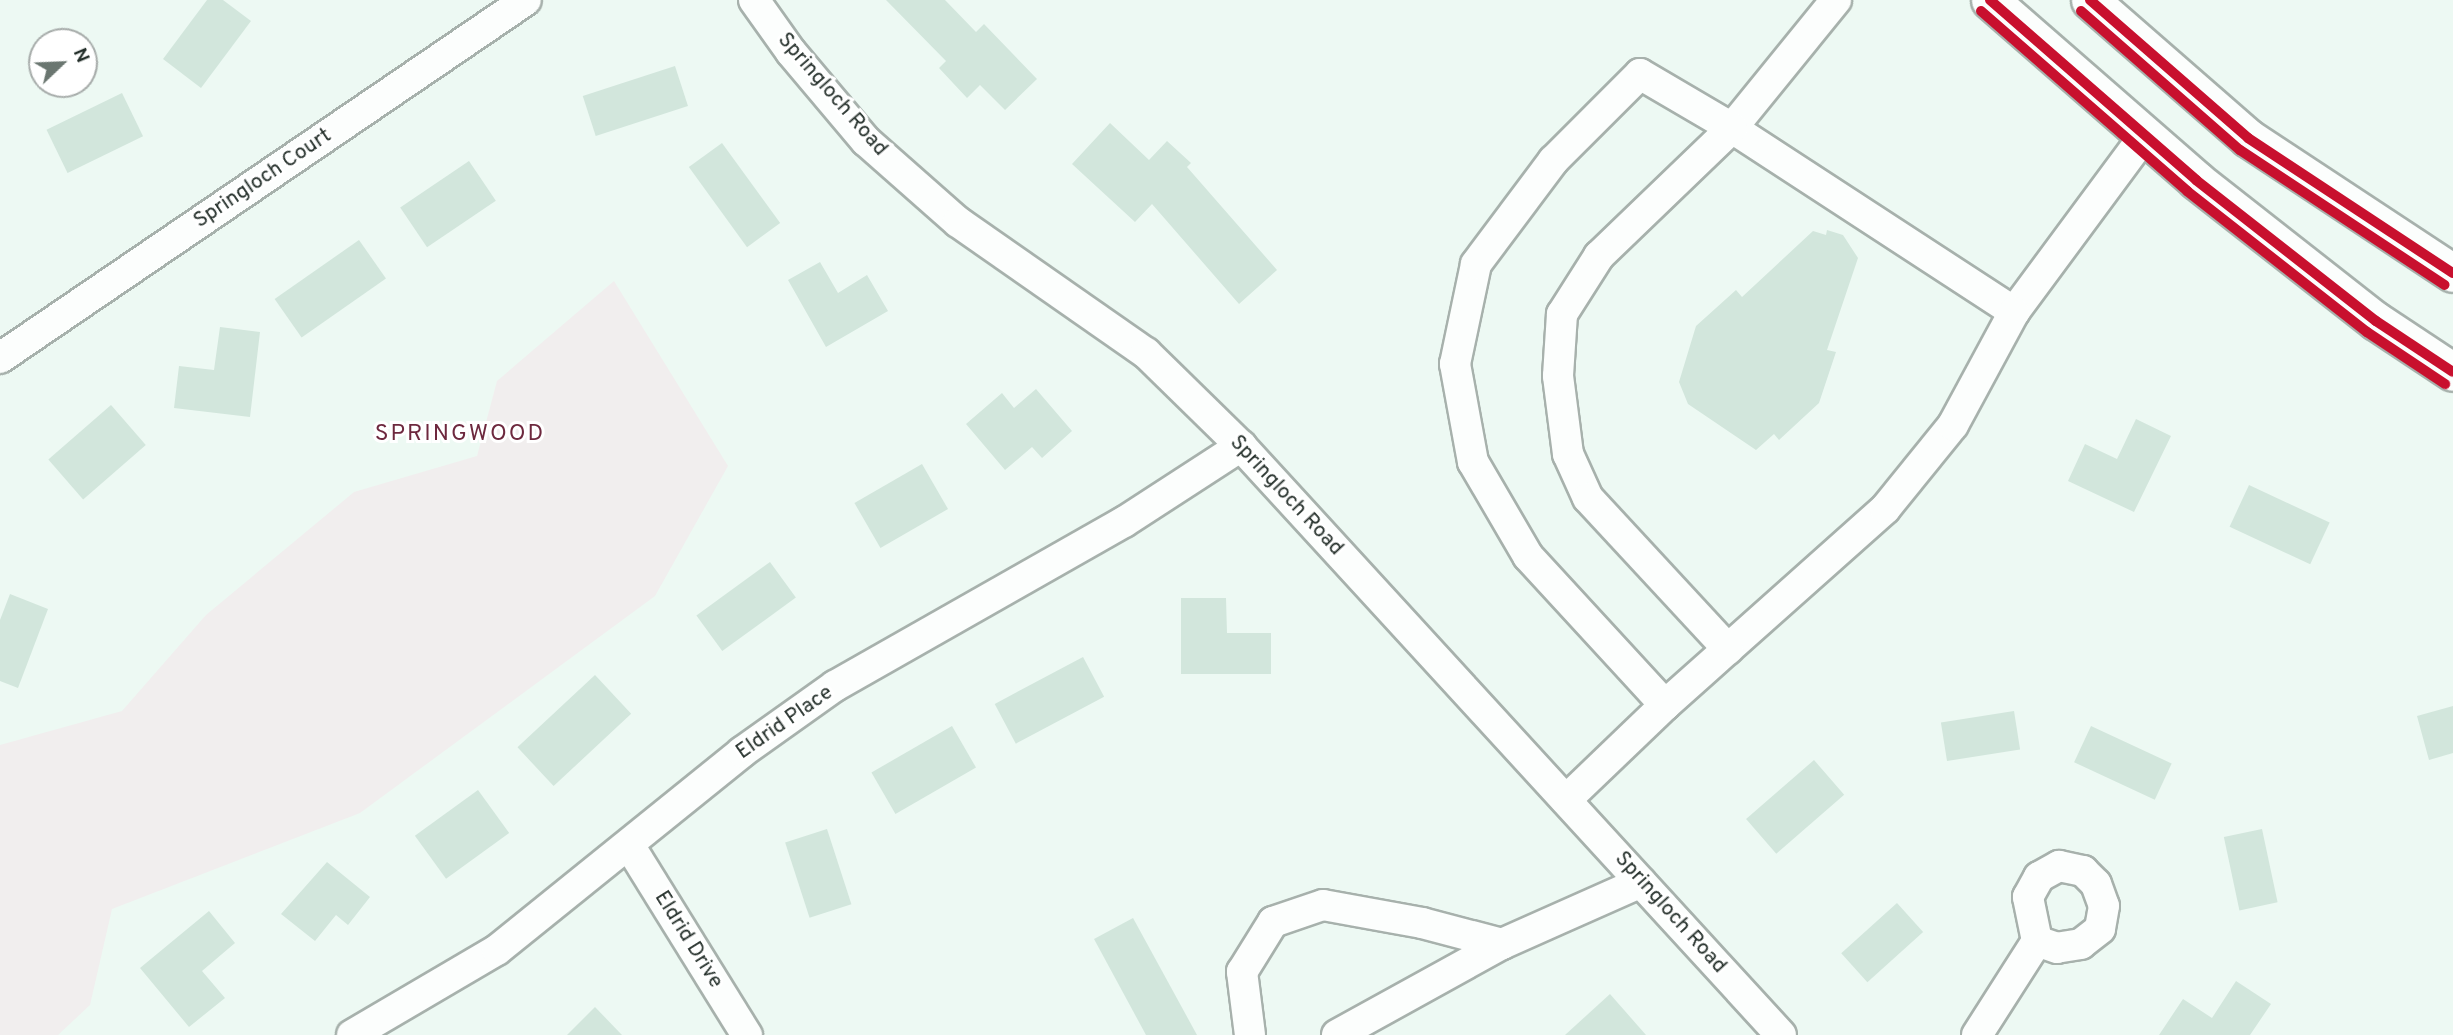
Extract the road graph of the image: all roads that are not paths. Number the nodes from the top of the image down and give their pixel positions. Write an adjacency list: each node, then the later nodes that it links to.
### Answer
1 (526, 0): 10 (street, Springloch Court)
2 (754, 0): 12 (street, Springloch Road)
3 (1836, 0): 6 (street)
4 (1990, 0): 7 (main road)
5 (2090, 0): 8 (main road)
6 (1732, 128): 9 (street); 13 (street); 14 (street)
7 (2145, 135): 9 (street); 11 (main road)
8 (2453, 273)
9 (2014, 312): 13 (street)
10 (0, 358)
11 (2453, 372)
12 (1241, 446): 15 (street, Springloch Road); 16 (street, Eldrid Place)
13 (1728, 649): 14 (street)
14 (1665, 705): 15 (street)
15 (1566, 800): 17 (street, Springloch Road)
16 (629, 845): 20 (street, Eldrid Place); 21 (street, Eldrid Drive)
17 (1641, 882): 19 (street); 24 (street, Springloch Road)
18 (2037, 941): 25 (street)
19 (1503, 944): 22 (street); 23 (street)
20 (352, 1035)
21 (747, 1035)
22 (1250, 1035)
23 (1337, 1035)
24 (1781, 1035)
25 (1977, 1035)

